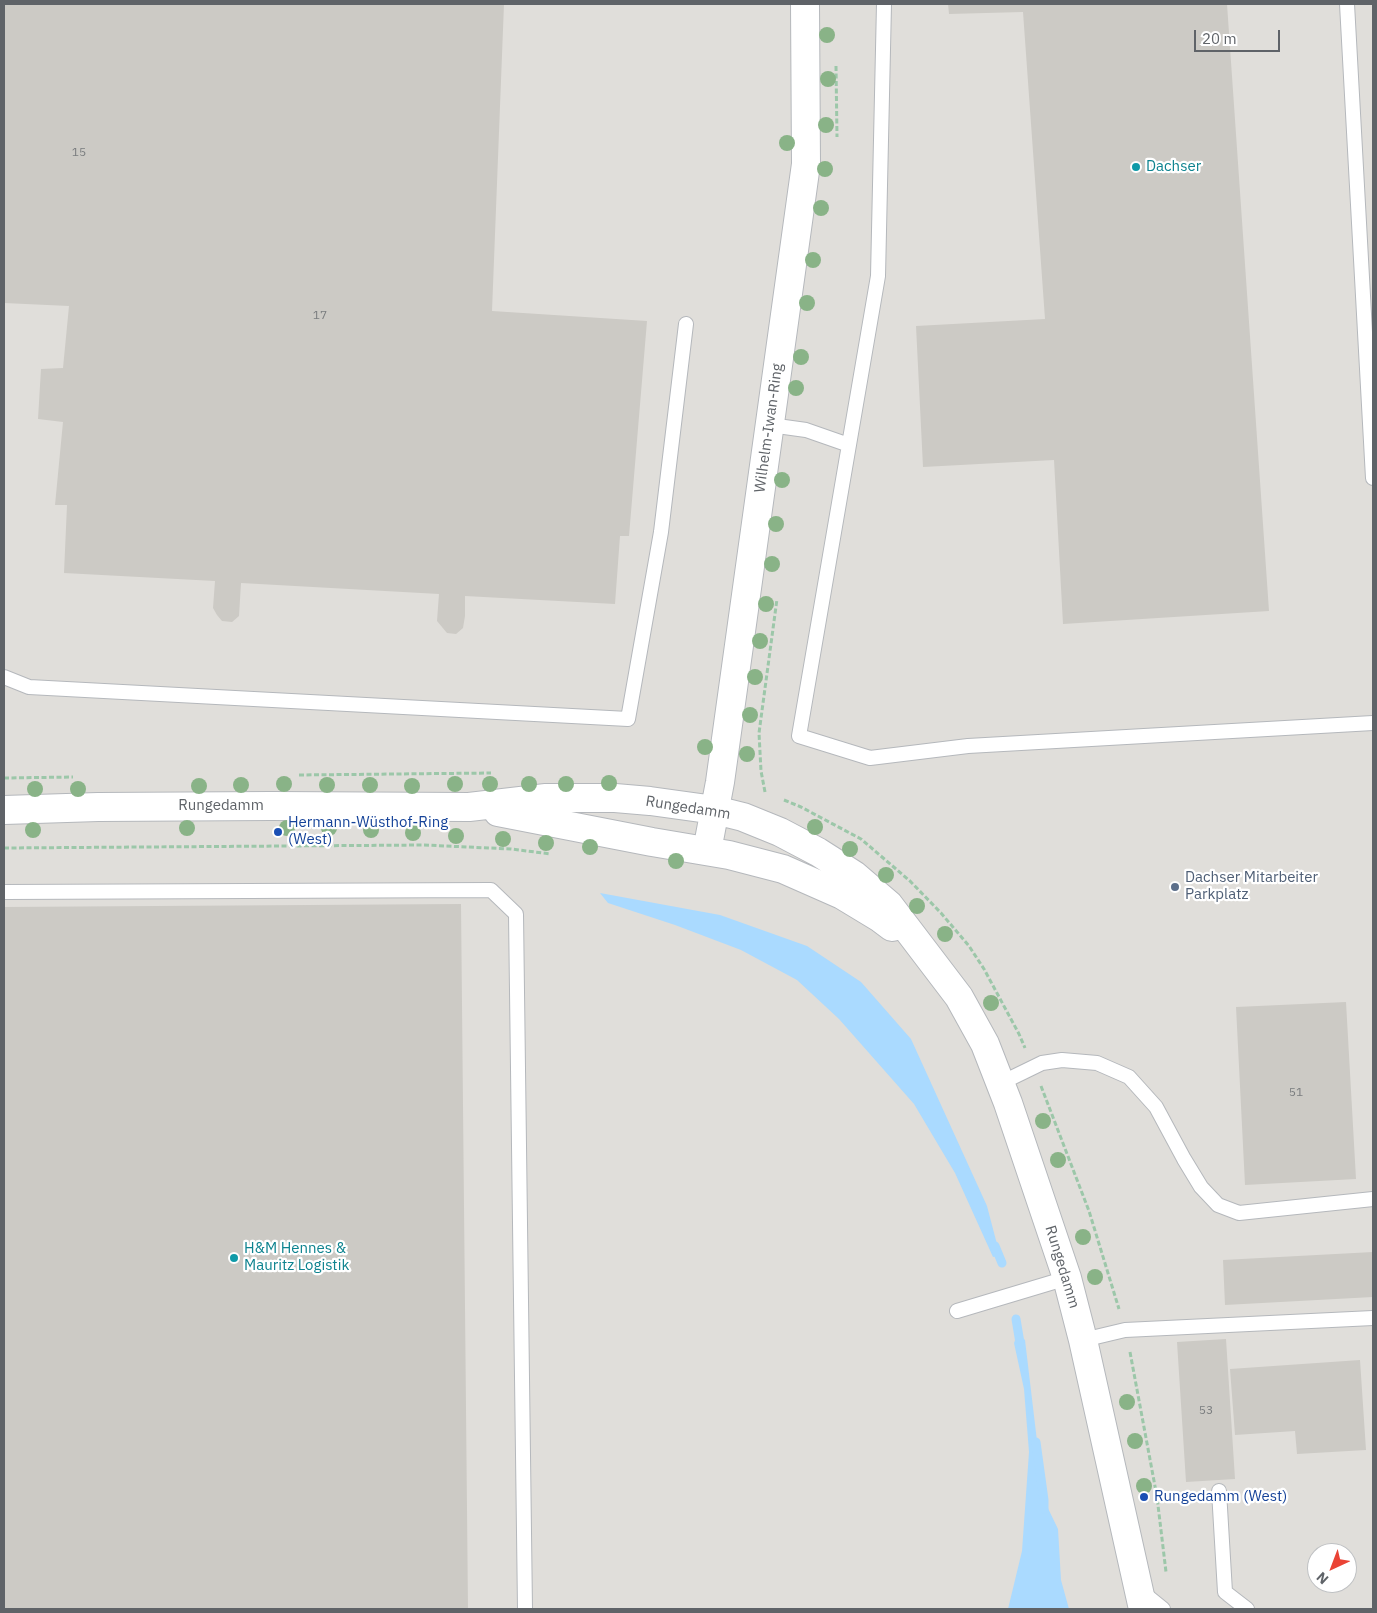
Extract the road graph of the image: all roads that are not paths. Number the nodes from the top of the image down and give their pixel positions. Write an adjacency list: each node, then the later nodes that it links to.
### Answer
1 (806, 4): 5 (street, Wilhelm-Iwan-Ring)
2 (884, 4): 6 (lane)
3 (1347, 4): 7 (lane)
4 (686, 324): 8 (lane)
5 (770, 425): 6 (lane); 12 (street, Wilhelm-Iwan-Ring)
6 (849, 444): 9 (lane)
7 (1373, 478)
8 (4, 677)
9 (1373, 723)
10 (469, 807): 11 (street, Rungedamm); 12 (street, Rungedamm); 13 (street, Rungedamm)
11 (4, 810)
12 (715, 810): 13 (street, Wilhelm-Iwan-Ring); 15 (street, Rungedamm)
13 (707, 851): 15 (street, Rungedamm)
14 (4, 892): 24 (lane)
15 (921, 948): 16 (street, Rungedamm)
16 (1001, 1083): 17 (lane); 18 (street, Rungedamm)
17 (1373, 1198)
18 (1067, 1278): 19 (lane); 21 (street, Rungedamm)
19 (957, 1311)
20 (1373, 1318): 21 (lane)
21 (1083, 1340): 23 (street, Rungedamm)
22 (1220, 1490): 26 (lane)
23 (1141, 1599): 25 (lane)
24 (526, 1609)
25 (1163, 1609)
26 (1246, 1609)

